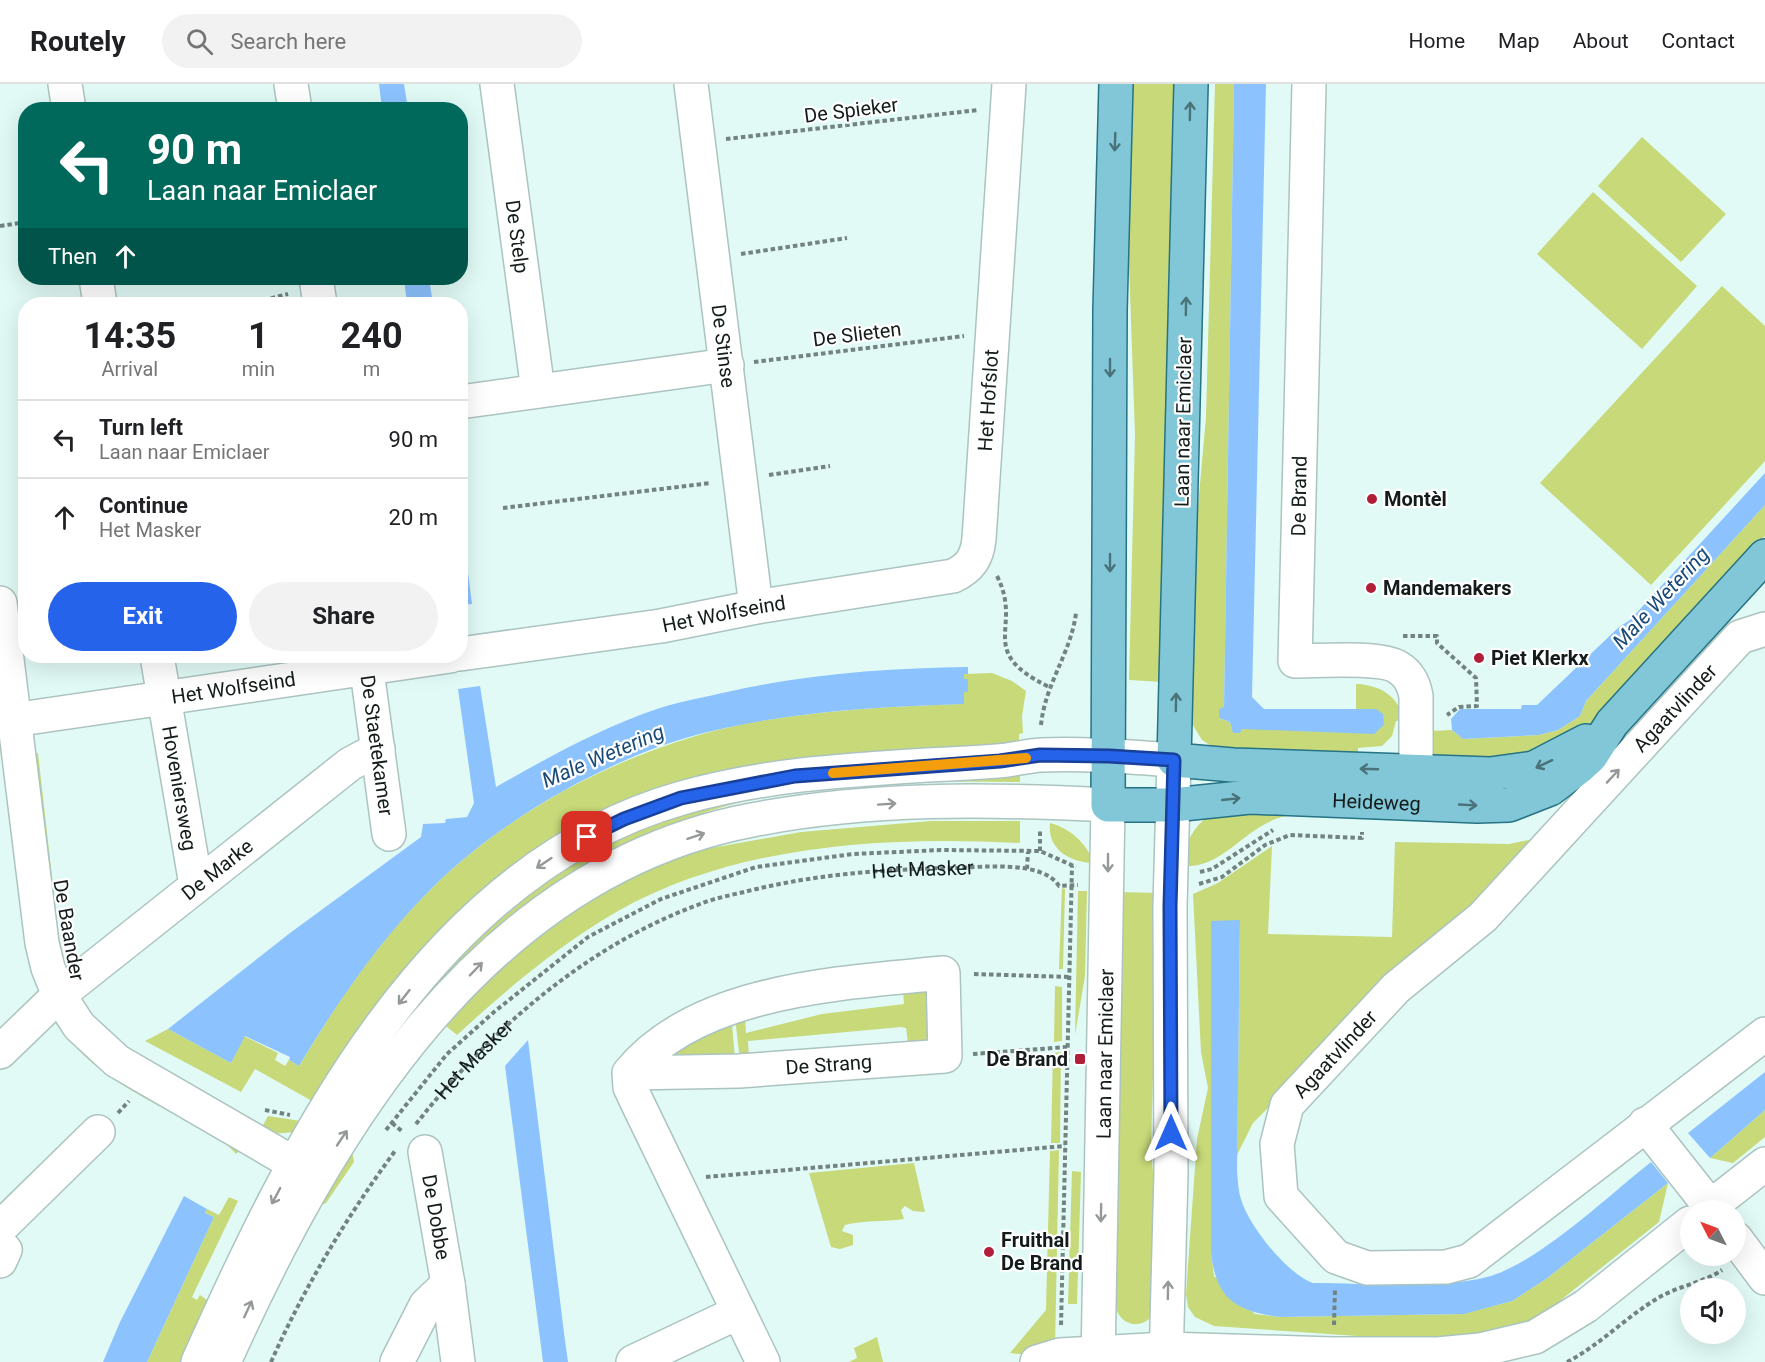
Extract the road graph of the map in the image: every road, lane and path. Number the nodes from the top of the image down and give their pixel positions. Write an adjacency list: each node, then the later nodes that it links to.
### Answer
1 (65, 84): 9 (street)
2 (291, 84): 10 (street)
3 (497, 84): 20 (street, De Stelp)
4 (691, 84): 11 (street, De Stinse)
5 (1116, 84): 41 (main road, Laan naar Emiclaer, one-way to 41)
6 (1191, 84): 42 (main road, Laan naar Emiclaer, one-way to 6)
7 (1308, 84): 37 (street, De Brand)
8 (1008, 96): 11 (path, De Spieker); 18 (street, Het Hofslot)
9 (68, 102)
10 (294, 102)
11 (698, 143): 15 (street, De Stinse)
12 (18, 223): 13 (path)
13 (0, 226)
14 (848, 238): 15 (path)
15 (713, 258): 19 (street, De Stinse)
16 (318, 289): 17 (path)
17 (281, 297)
18 (991, 332): 19 (path, De Slieten); 25 (street, Het Hofslot)
19 (727, 365): 20 (street); 23 (street, De Stinse)
20 (538, 391): 21 (street)
21 (468, 401)
22 (831, 466): 23 (path)
23 (741, 479): 24 (path); 28 (street, De Stinse)
24 (503, 508)
25 (977, 555): 28 (street, Het Wolfseind); 35 (path)
26 (1765, 556): 39 (main road, Heideweg)
27 (0, 603): 38 (street, De Baander)
28 (756, 607): 31 (street, Het Wolfseind)
29 (1764, 629): 68 (street, Agaatvlinder, one-way to 29)
30 (1392, 635): 37 (path)
31 (472, 652)
32 (158, 663): 36 (street, Hoveniersweg)
33 (360, 663): 36 (street, Het Wolfseind)
34 (366, 663): 40 (street, De Staetekamer)
35 (1049, 687)
36 (164, 697): 38 (street, Het Wolfseind); 54 (street, Hoveniersweg)
37 (1417, 710): 43 (street)
38 (8, 721): 58 (street, De Baander)
39 (1612, 723): 43 (main road, Heideweg, one-way to 43); 45 (main road, Heideweg, one-way to 39)
40 (378, 749): 49 (street, De Staetekamer); 54 (street, De Marke)
41 (1109, 756): 42 (street); 46 (main road, Laan naar Emiclaer); 66 (street, one-way to 66)
42 (1174, 760): 43 (main road, Heideweg, one-way to 42); 47 (street, Laan naar Emiclaer)
43 (1416, 770): 45 (street)
44 (1362, 800): 45 (main road, Heideweg); 47 (main road, Heideweg, one-way to 44); 52 (path)
45 (1416, 802)
46 (1108, 805): 47 (main road, Heideweg); 55 (street, Laan naar Emiclaer, one-way to 55); 73 (street, one-way to 46)
47 (1173, 805): 52 (street, Laan naar Emiclaer)
48 (1277, 829): 52 (path)
49 (389, 834)
50 (1028, 852): 51 (path); 53 (path, Het Masker); 67 (path, Het Masker)
51 (1027, 869): 53 (path, Het Masker); 70 (path, Het Masker)
52 (1172, 880): 88 (street, Laan naar Emiclaer, one-way to 52)
53 (1071, 884): 55 (path, Het Masker); 57 (path)
54 (196, 885): 58 (street, De Marke)
55 (1108, 886): 89 (street, Laan naar Emiclaer, one-way to 89)
56 (943, 973): 57 (path); 63 (street); 64 (street)
57 (1069, 978): 61 (path)
58 (58, 995): 62 (street, De Marke); 73 (street, De Baander)
59 (1765, 1034): 68 (street, Agaatvlinder)
60 (1074, 1046): 61 (path)
61 (1067, 1047): 63 (path); 71 (path)
62 (0, 1052)
63 (945, 1056): 64 (street, De Strang)
64 (628, 1073): 86 (street)
65 (260, 1110): 66 (path)
66 (318, 1122): 73 (street)
67 (392, 1123)
68 (1646, 1124): 75 (street)
69 (98, 1132): 77 (street)
70 (410, 1144): 85 (street, De Dobbe); 93 (path, Het Masker)
71 (1065, 1146): 74 (path); 90 (path)
72 (1765, 1164): 76 (street)
73 (305, 1170): 91 (street, one-way to 91); 92 (street, one-way to 73)
74 (694, 1179)
75 (1696, 1200)
76 (1721, 1200)
77 (0, 1228)
78 (1680, 1233): 88 (street)
79 (0, 1244): 81 (street)
80 (1746, 1253): 84 (street)
81 (0, 1262)
82 (1722, 1266): 98 (path)
83 (1335, 1278): 87 (path)
84 (1765, 1278)
85 (448, 1284): 94 (street, De Dobbe); 95 (street, De Dobbe)
86 (739, 1312): 96 (street); 97 (street)
87 (1334, 1327)
88 (1166, 1355): 89 (street)
89 (1098, 1357): 90 (street)
90 (1049, 1359)
91 (198, 1362)
92 (224, 1362)
93 (271, 1362)
94 (397, 1362)
95 (458, 1362)
96 (633, 1362)
97 (763, 1362)
98 (1567, 1362)

